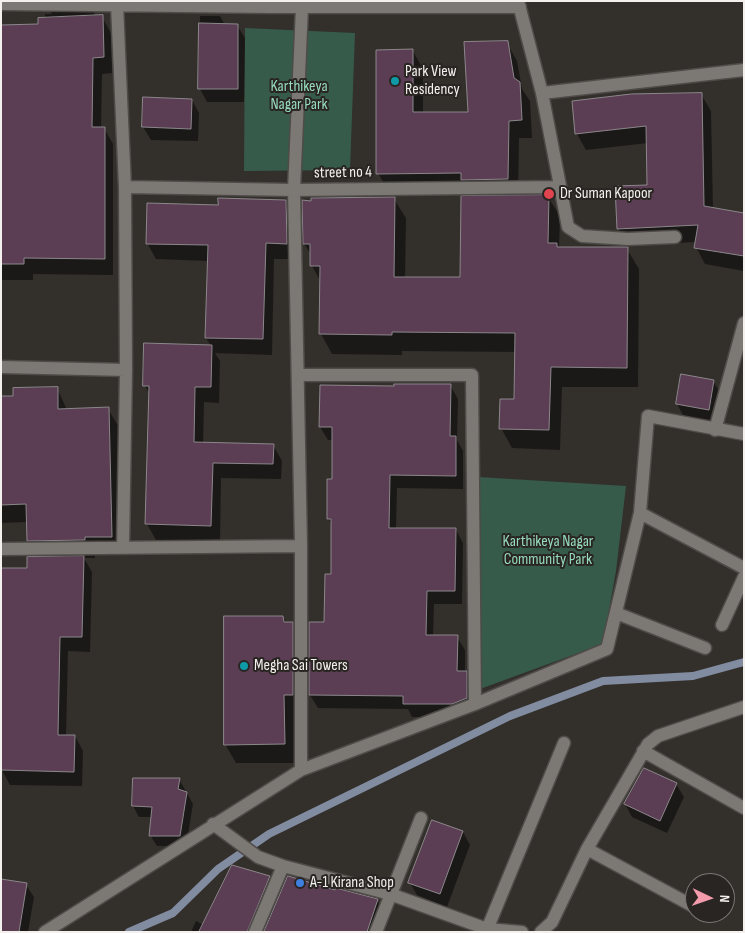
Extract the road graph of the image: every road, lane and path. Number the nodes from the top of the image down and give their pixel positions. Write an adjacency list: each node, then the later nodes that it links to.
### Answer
1 (1, 4): 3 (street)
2 (519, 4): 4 (street); 6 (street)
3 (117, 5): 4 (street); 7 (street)
4 (302, 7): 9 (street)
5 (744, 70): 6 (street)
6 (542, 93): 8 (street)
7 (125, 187): 9 (street, street no 4); 13 (street)
8 (560, 187): 9 (street, street no 4); 10 (street)
9 (294, 190): 14 (street)
10 (675, 237)
11 (744, 323): 15 (street)
12 (1, 367): 13 (street)
13 (126, 370): 19 (street)
14 (298, 374): 18 (street); 26 (street)
15 (715, 430): 16 (street); 17 (street)
16 (744, 434)
17 (640, 513): 21 (street); 23 (street)
18 (301, 546): 19 (street); 30 (street)
19 (124, 548): 20 (street)
20 (1, 549)
21 (744, 568)
22 (744, 577): 24 (street)
23 (616, 613): 25 (street); 26 (street)
24 (722, 625)
25 (705, 648)
26 (475, 704): 30 (street)
27 (744, 706): 29 (street)
28 (564, 743): 38 (street)
29 (643, 751): 31 (street); 34 (street)
30 (301, 770): 33 (street)
31 (744, 808)
32 (421, 818): 36 (street)
33 (214, 824): 35 (street); 39 (street)
34 (587, 849): 37 (street); 43 (street)
35 (284, 866): 36 (street); 40 (street)
36 (390, 894): 38 (street); 41 (street)
37 (685, 902)
38 (487, 930): 42 (street)
39 (45, 932)
40 (255, 932)
41 (376, 932)
42 (522, 932)
43 (541, 932)

